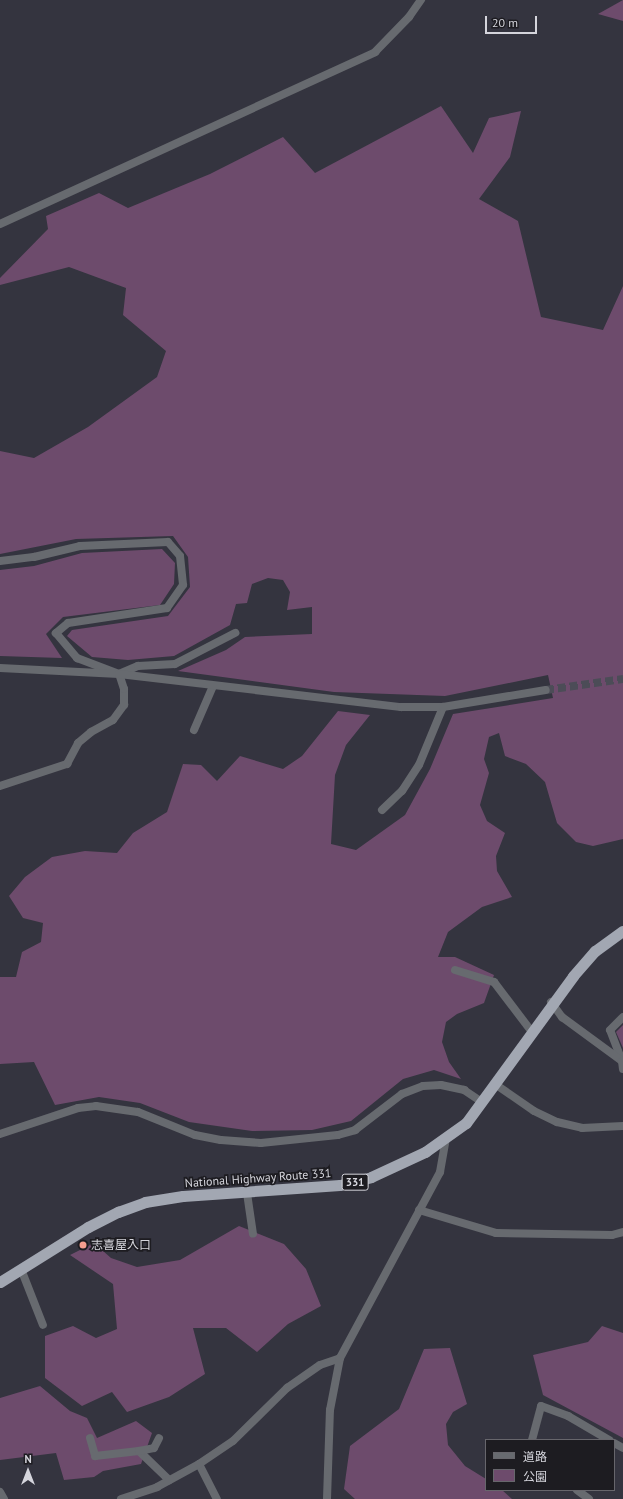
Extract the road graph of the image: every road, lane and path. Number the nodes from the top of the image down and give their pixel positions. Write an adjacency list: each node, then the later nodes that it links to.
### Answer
1 (421, 0): 2 (street)
2 (0, 224)
3 (0, 561): 6 (street)
4 (235, 633): 6 (street)
5 (0, 668): 6 (street)
6 (119, 674): 7 (street); 11 (street)
7 (213, 686): 9 (street); 10 (street)
8 (546, 690): 9 (street)
9 (442, 708): 12 (street)
10 (194, 730)
11 (0, 786)
12 (382, 810)
13 (623, 931): 15 (highway, National Highway Route 331 / 331)
14 (455, 970): 17 (street)
15 (551, 1002): 17 (highway, National Highway Route 331 / 331); 18 (street)
16 (623, 1017): 18 (street)
17 (532, 1032): 19 (highway, National Highway Route 331 / 331)
18 (622, 1065)
19 (495, 1084): 20 (highway, National Highway Route 331 / 331); 21 (street)
20 (482, 1102): 22 (street); 23 (highway, National Highway Route 331 / 331)
21 (623, 1126)
22 (0, 1134)
23 (446, 1139): 24 (highway, National Highway Route 331 / 331); 25 (street)
24 (246, 1193): 27 (street); 28 (highway, National Highway Route 331 / 331)
25 (419, 1210): 26 (street); 31 (street)
26 (623, 1232)
27 (253, 1234)
28 (21, 1269): 29 (highway, National Highway Route 331 / 331); 30 (street)
29 (0, 1282)
30 (43, 1325)
31 (340, 1358): 37 (street); 44 (street)
32 (90, 1438): 36 (street)
33 (159, 1438): 36 (street)
34 (532, 1439): 35 (street)
35 (607, 1439)
36 (139, 1451): 38 (street)
37 (199, 1464): 38 (street); 43 (street)
38 (169, 1480): 42 (street)
39 (579, 1491): 45 (street)
40 (0, 1492): 41 (street)
41 (4, 1499)
42 (121, 1499)
43 (217, 1499)
44 (327, 1499)
45 (588, 1499)

